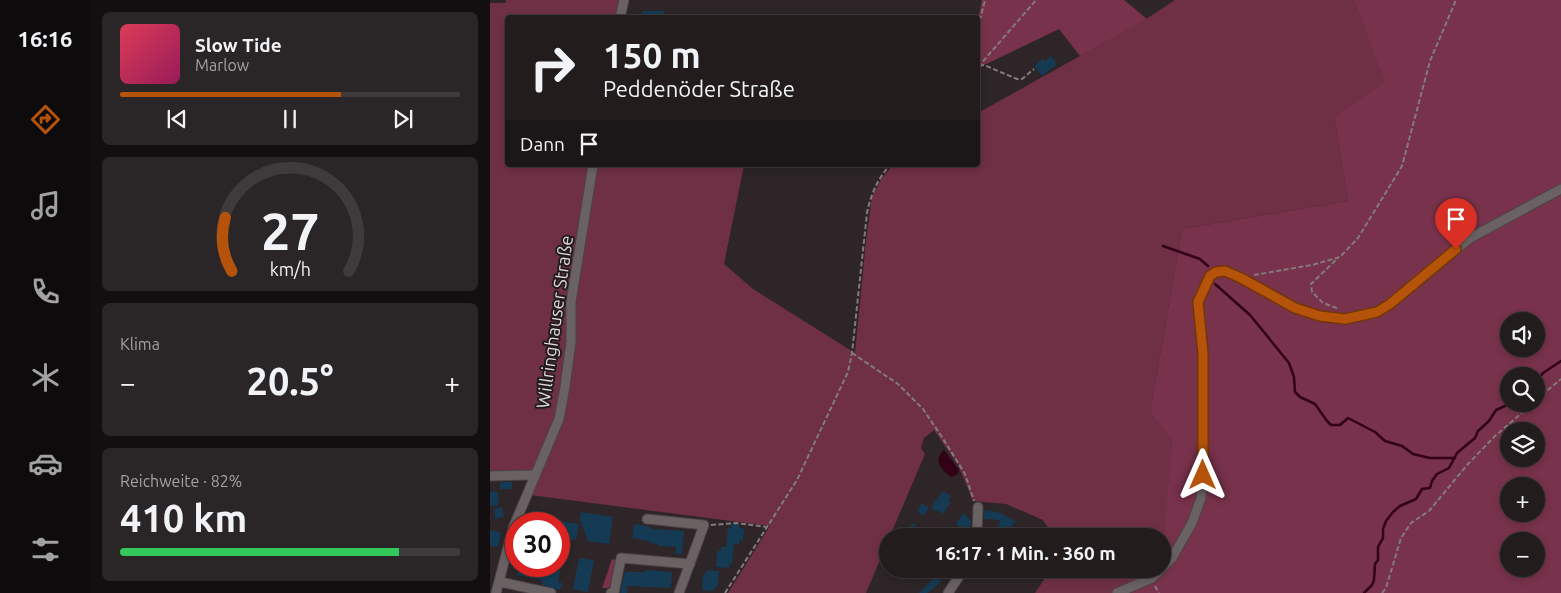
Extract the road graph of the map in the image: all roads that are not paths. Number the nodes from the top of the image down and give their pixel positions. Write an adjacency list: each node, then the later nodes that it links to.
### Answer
1 (624, 0): 2 (street)
2 (621, 15)
3 (593, 167): 5 (street, Willringhauser Straße)
4 (1561, 189): 10 (street)
5 (534, 475): 6 (street); 14 (street, Willringhauser Straße)
6 (490, 476)
7 (978, 507): 9 (street)
8 (647, 519): 11 (street)
9 (977, 528)
10 (1171, 559)
11 (690, 564): 17 (street); 18 (street)
12 (958, 578): 19 (street)
13 (1152, 578): 20 (street)
14 (500, 582): 15 (street, Willringhauser Straße); 16 (street)
15 (496, 593)
16 (551, 593)
17 (611, 593)
18 (679, 593)
19 (948, 593)
20 (1117, 593)

